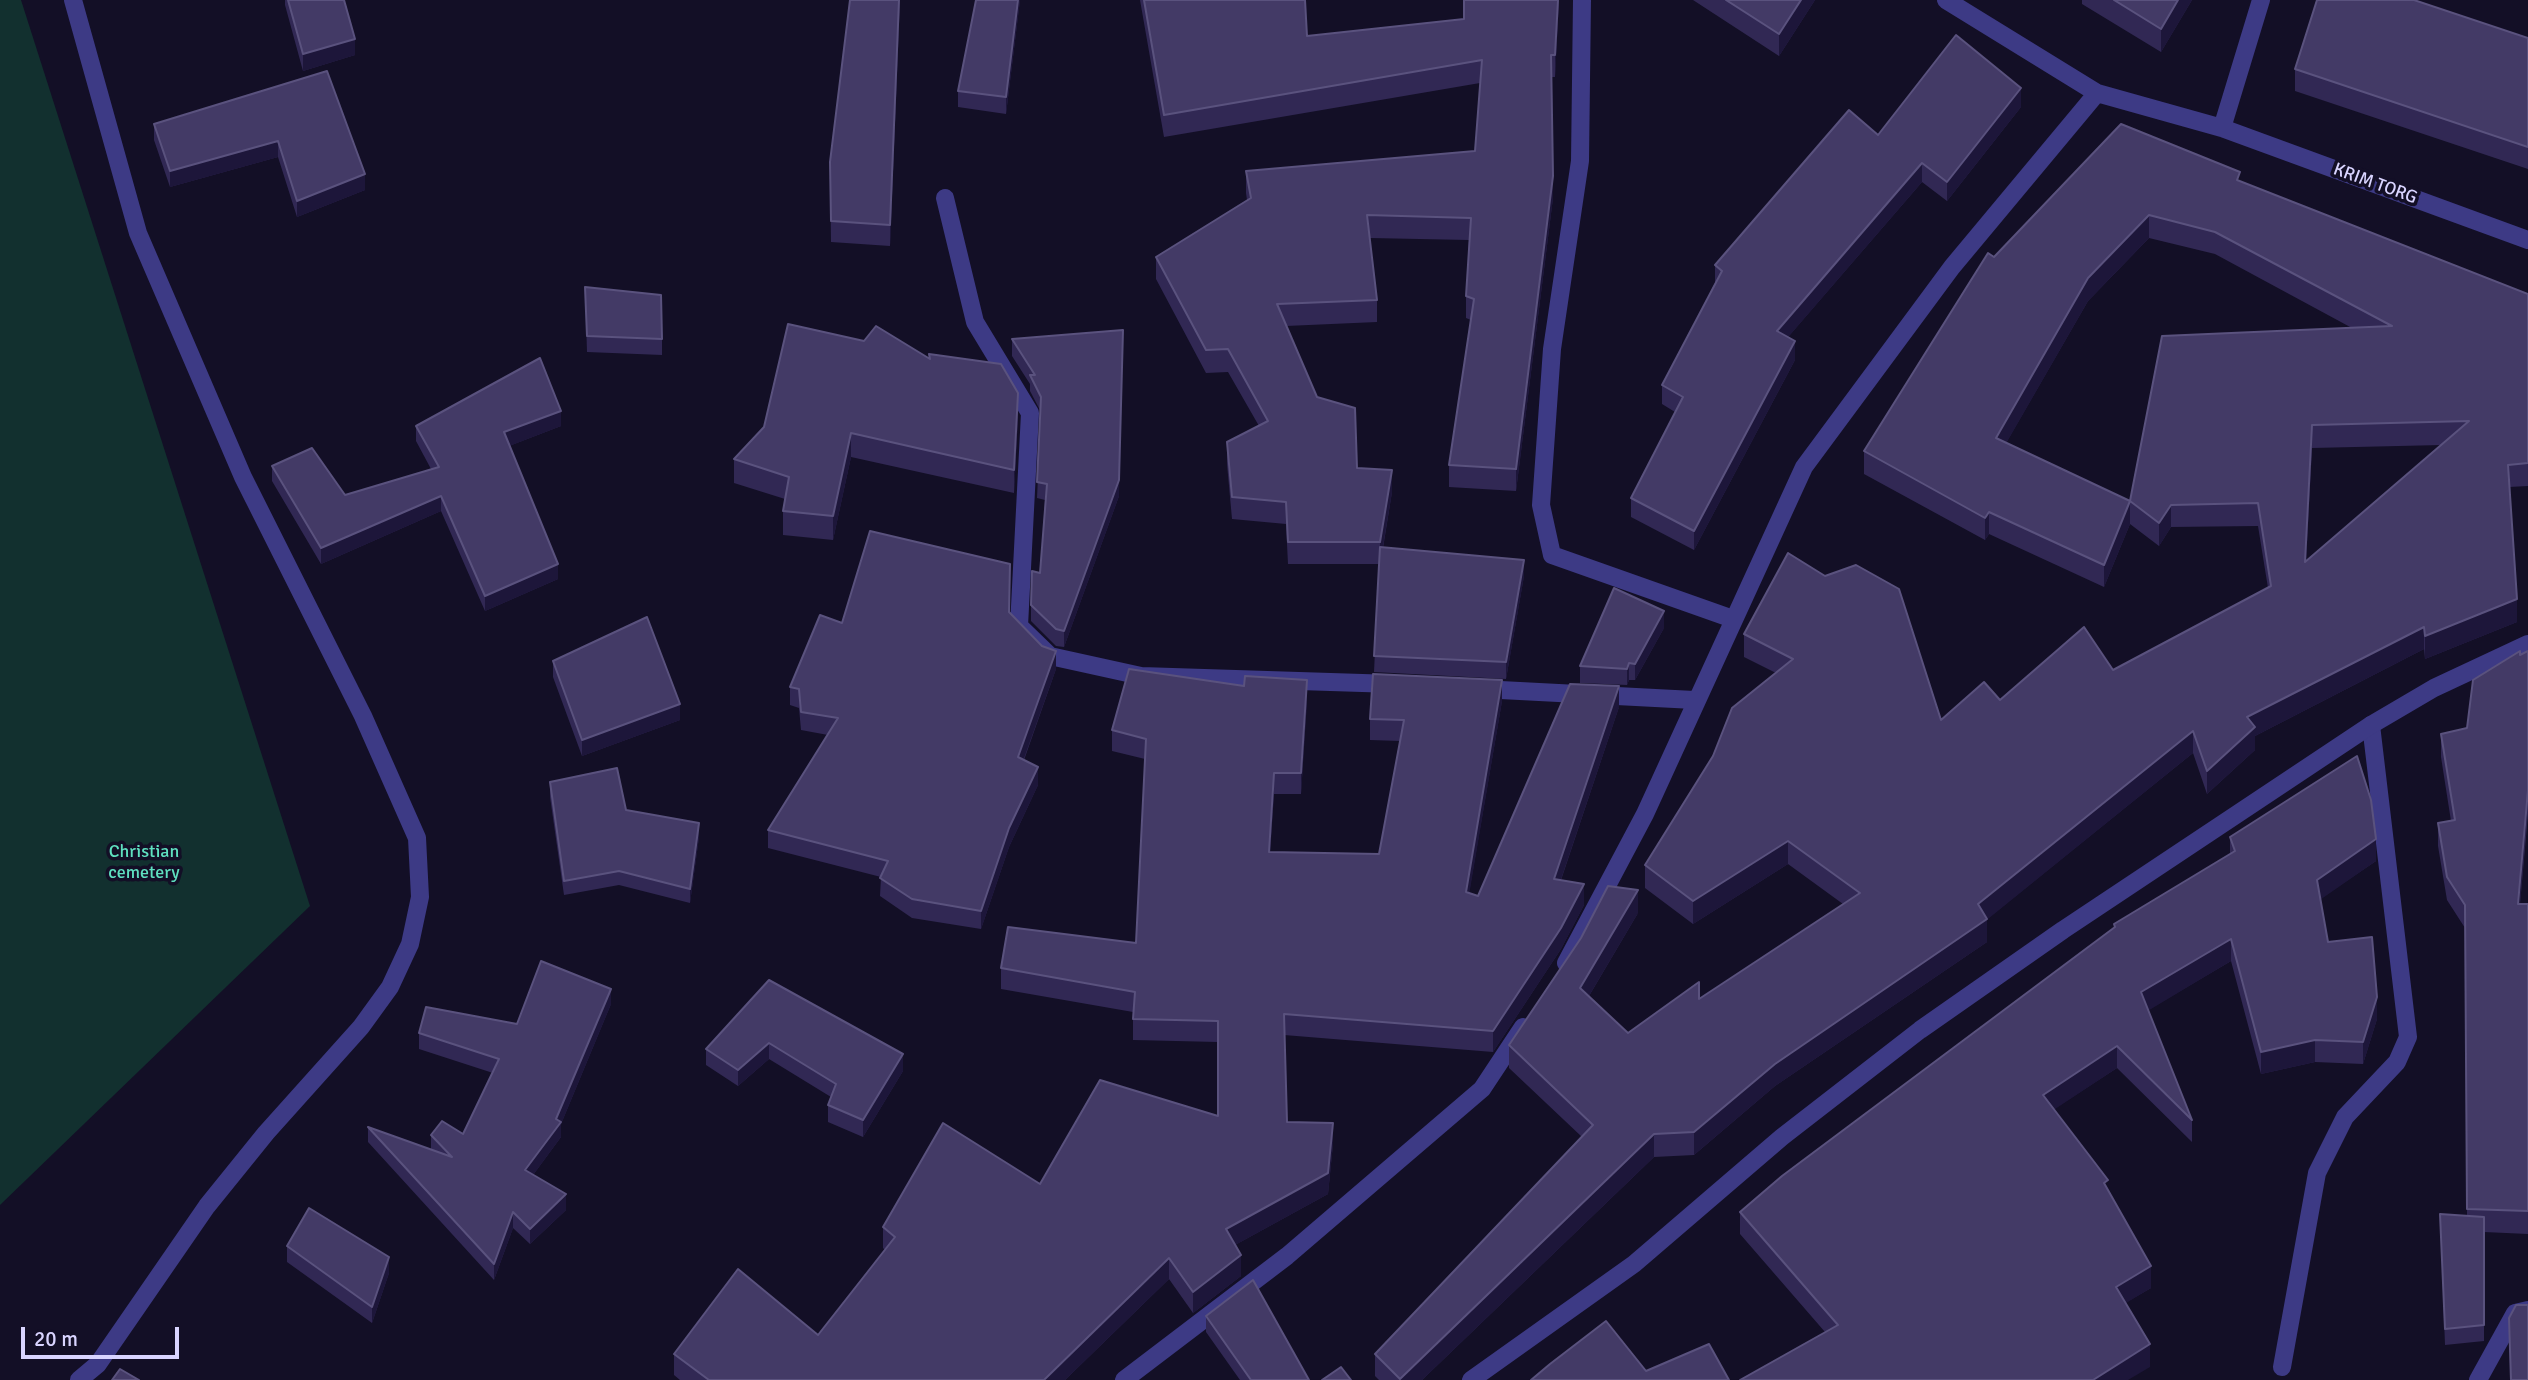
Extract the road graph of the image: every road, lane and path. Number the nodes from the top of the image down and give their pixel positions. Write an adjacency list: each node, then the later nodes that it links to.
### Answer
1 (73, 0): 19 (street)
2 (1581, 0): 9 (street)
3 (1946, 0): 5 (street, KRIM TORG)
4 (2261, 0): 6 (street)
5 (2097, 93): 6 (street, KRIM TORG); 9 (street)
6 (2222, 128): 8 (street, KRIM TORG)
7 (944, 198): 11 (street)
8 (2528, 240)
9 (1733, 619): 13 (street)
10 (2528, 644): 14 (street)
11 (1405, 685)
12 (1461, 688): 13 (street)
13 (1694, 700): 15 (street)
14 (2371, 725): 18 (street); 21 (street)
15 (1556, 977)
16 (1534, 1010): 20 (street)
17 (2528, 1310): 22 (street)
18 (2282, 1367)
19 (79, 1380)
20 (1124, 1380)
21 (1471, 1380)
22 (2478, 1380)

